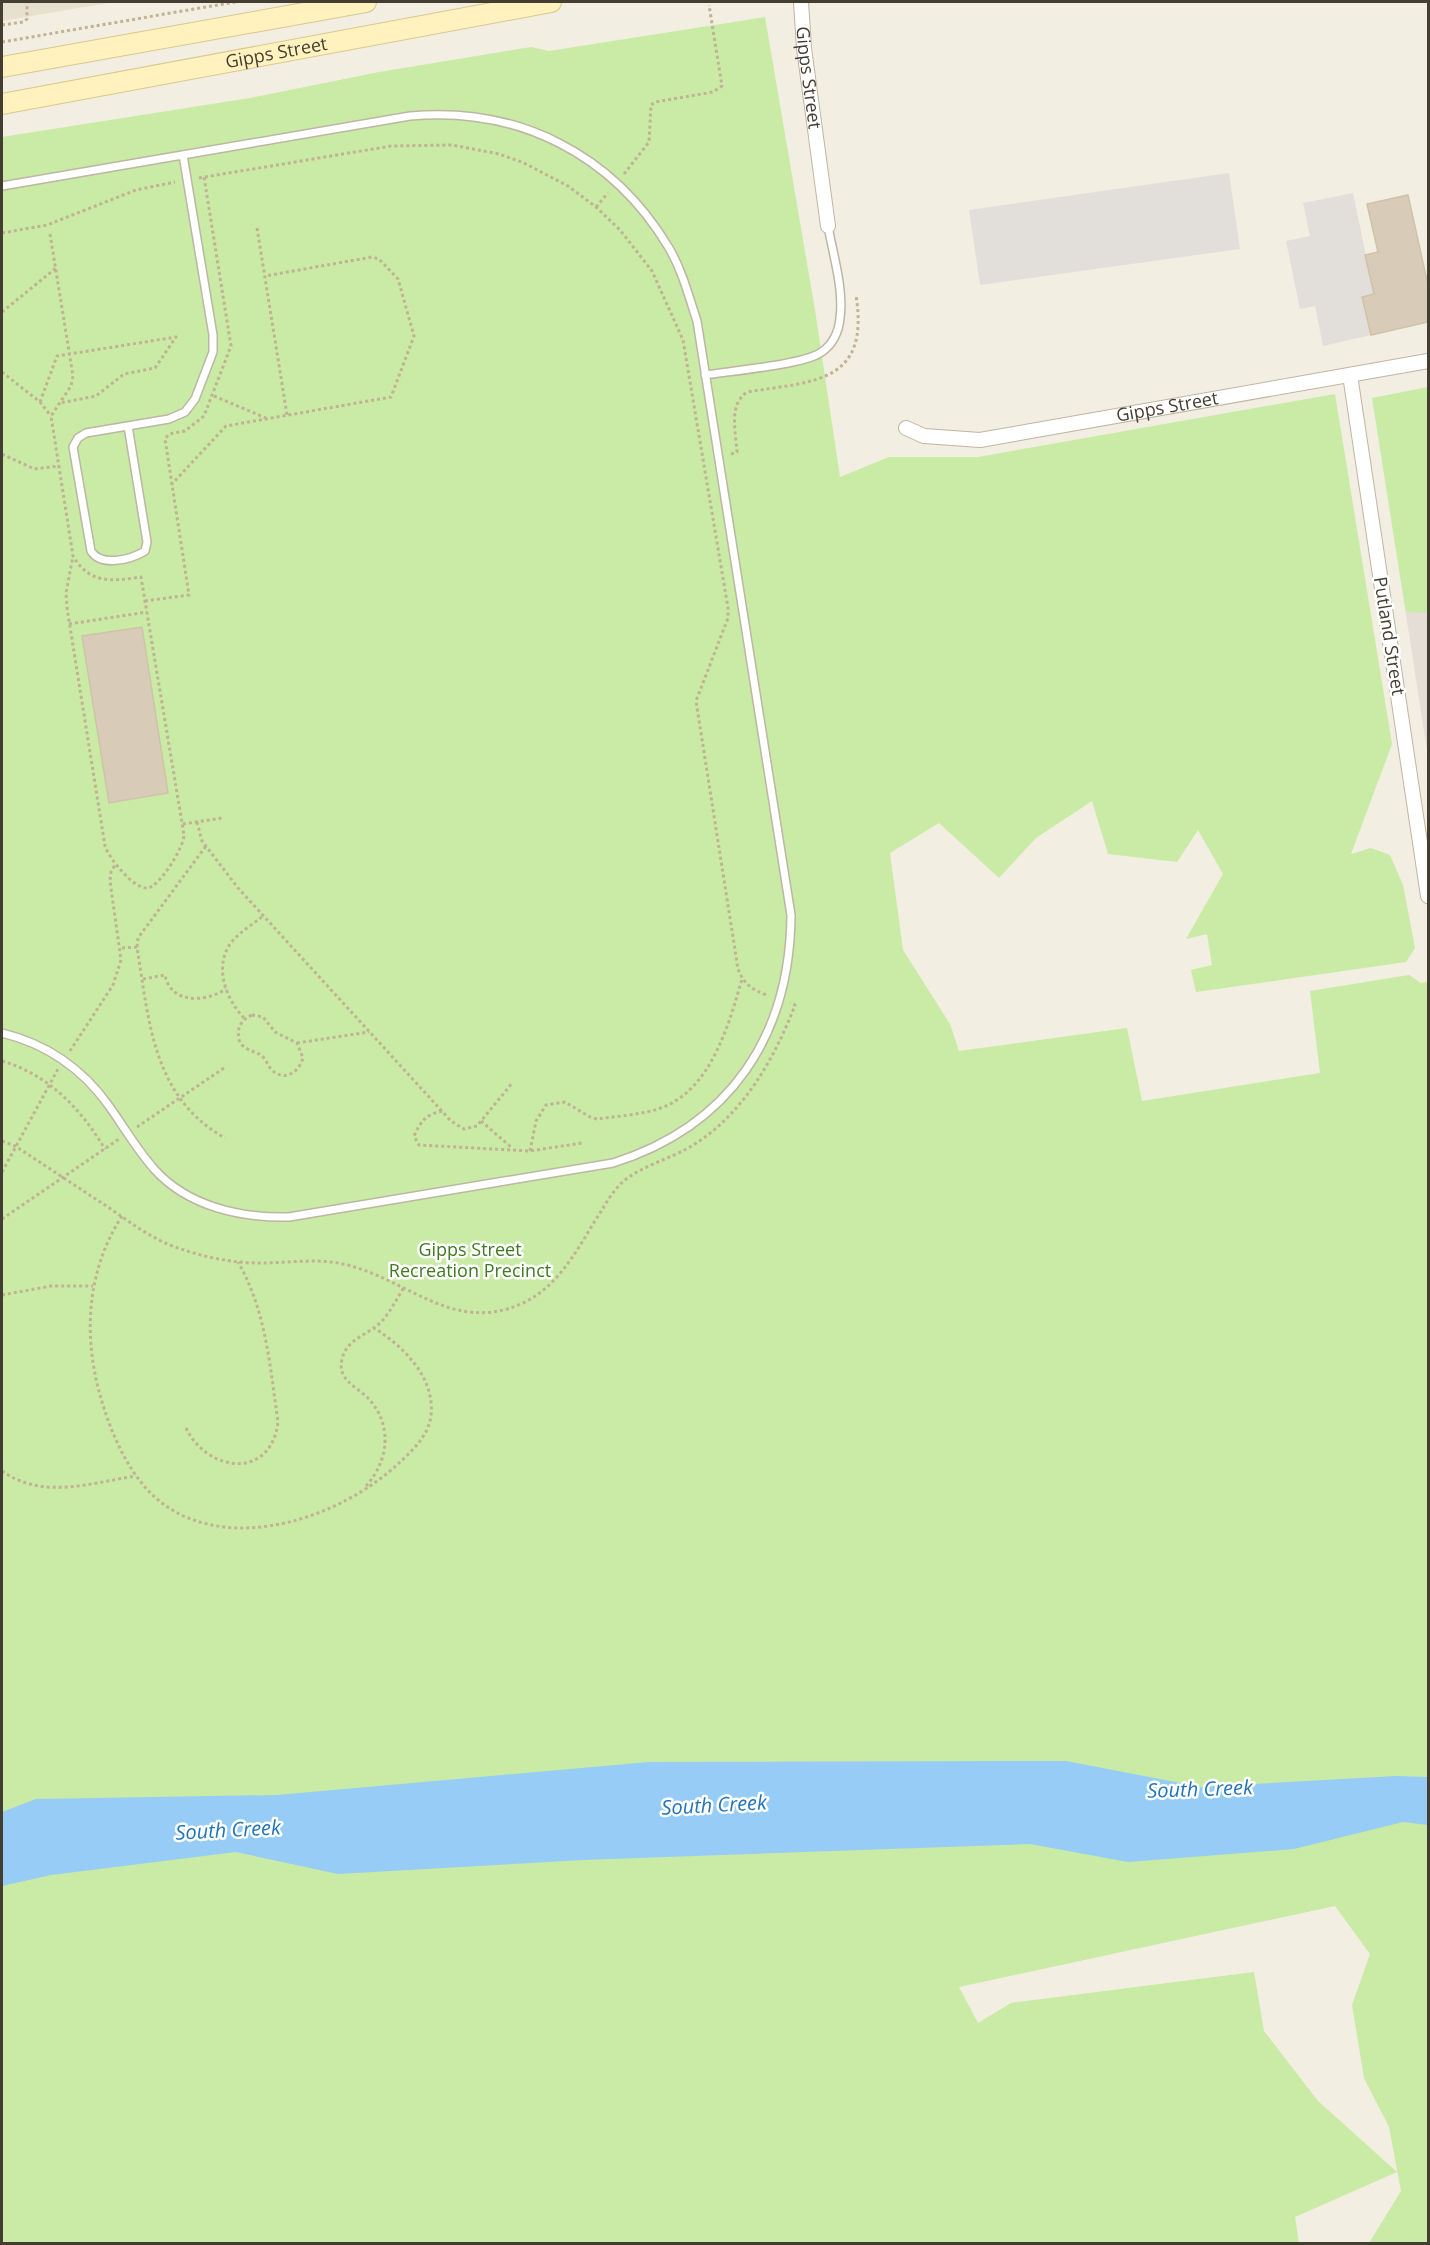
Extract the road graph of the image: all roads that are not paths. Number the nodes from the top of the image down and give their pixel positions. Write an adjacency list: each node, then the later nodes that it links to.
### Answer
1 (366, 2): 4 (main road, Gipps Street)
2 (551, 2): 5 (main road, Gipps Street)
3 (801, 2): 8 (street, Gipps Street)
4 (2, 67)
5 (2, 104)
6 (183, 155): 7 (lane); 10 (lane); 12 (lane)
7 (2, 186)
8 (828, 226): 10 (lane)
9 (1428, 361): 11 (street, Gipps Street)
10 (705, 375): 15 (lane)
11 (1350, 375): 13 (street, Gipps Street); 14 (street, Putland Street)
12 (128, 426): 12 (lane)
13 (906, 428)
14 (1428, 896)
15 (2, 1033)

